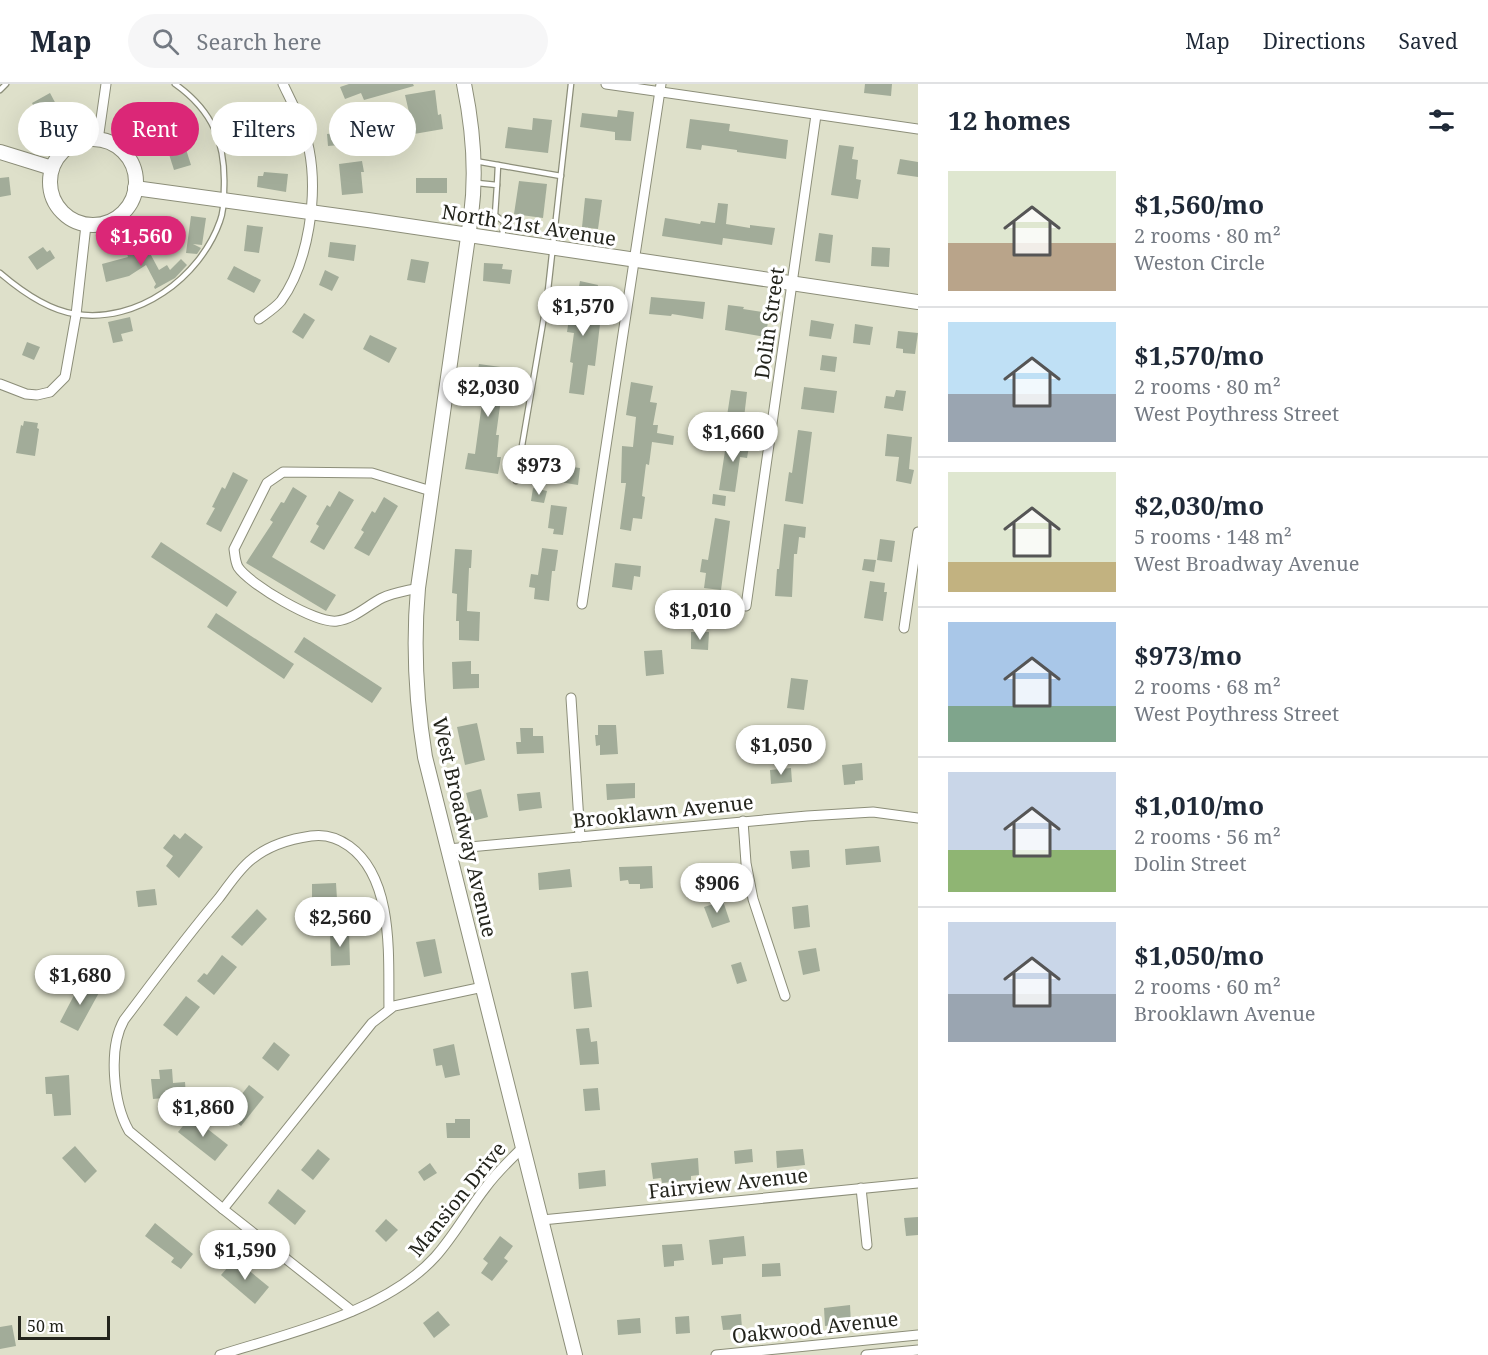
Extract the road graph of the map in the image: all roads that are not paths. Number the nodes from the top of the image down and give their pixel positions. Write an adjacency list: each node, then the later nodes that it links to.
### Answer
1 (6, 84): 9 (lane)
2 (106, 84): 12 (street)
3 (175, 84): 23 (lane)
4 (283, 84): 24 (street)
5 (464, 84): 16 (main road, West Broadway Avenue)
6 (571, 84): 19 (lane)
7 (606, 84): 8 (street)
8 (660, 89): 10 (street); 29 (street)
9 (0, 90)
10 (816, 115): 11 (street); 31 (street, Dolin Street)
11 (918, 129)
12 (99, 133)
13 (99, 140): 22 (main road)
14 (0, 152): 18 (main road)
15 (60, 156): 18 (main road)
16 (475, 161): 17 (lane); 20 (main road, West Broadway Avenue)
17 (498, 165): 19 (lane); 21 (lane)
18 (52, 168): 25 (main road)
19 (561, 176): 28 (lane)
20 (474, 183): 21 (lane); 26 (main road, West Broadway Avenue)
21 (497, 185): 27 (lane)
22 (135, 188): 23 (main road, North 21st Avenue); 25 (main road)
23 (224, 201): 24 (main road, North 21st Avenue); 33 (lane)
24 (310, 213): 26 (main road, North 21st Avenue); 34 (street)
25 (86, 225): 33 (street)
26 (468, 236): 27 (main road, North 21st Avenue); 37 (main road, West Broadway Avenue)
27 (502, 241): 28 (main road, North 21st Avenue)
28 (552, 249): 29 (main road, North 21st Avenue); 36 (lane)
29 (633, 261): 31 (main road, North 21st Avenue); 40 (street)
30 (0, 273): 33 (lane)
31 (793, 284): 32 (main road, North 21st Avenue); 41 (street, Dolin Street)
32 (918, 302)
33 (76, 315): 35 (street)
34 (259, 319)
35 (0, 384)
36 (516, 481)
37 (431, 491): 39 (main road, West Broadway Avenue); 39 (street)
38 (918, 532): 42 (street)
39 (418, 588): 47 (main road, West Broadway Avenue)
40 (582, 604)
41 (746, 606)
42 (904, 628)
43 (571, 698): 46 (street)
44 (918, 818): 45 (street, Brooklawn Avenue)
45 (743, 821): 46 (street, Brooklawn Avenue); 49 (street)
46 (580, 837): 47 (street, Brooklawn Avenue)
47 (448, 849): 48 (main road, West Broadway Avenue)
48 (483, 987): 50 (street); 51 (main road, West Broadway Avenue)
49 (785, 996)
50 (389, 1009): 54 (street); 54 (street)
51 (524, 1147): 55 (main road, West Broadway Avenue); 57 (street, Mansion Drive)
52 (918, 1183): 53 (street, Fairview Avenue)
53 (861, 1188): 55 (street, Fairview Avenue); 56 (street)
54 (223, 1209): 57 (street)
55 (542, 1220): 63 (main road, West Broadway Avenue)
56 (867, 1245)
57 (352, 1311): 62 (street, Mansion Drive)
58 (918, 1335): 59 (street, Oakwood Avenue)
59 (879, 1339): 61 (street); 64 (street, Oakwood Avenue)
60 (918, 1350): 61 (street, Oakwood Avenue)
61 (882, 1354): 65 (street, Oakwood Avenue)
62 (220, 1355)
63 (575, 1355)
64 (716, 1355)
65 (866, 1355)

